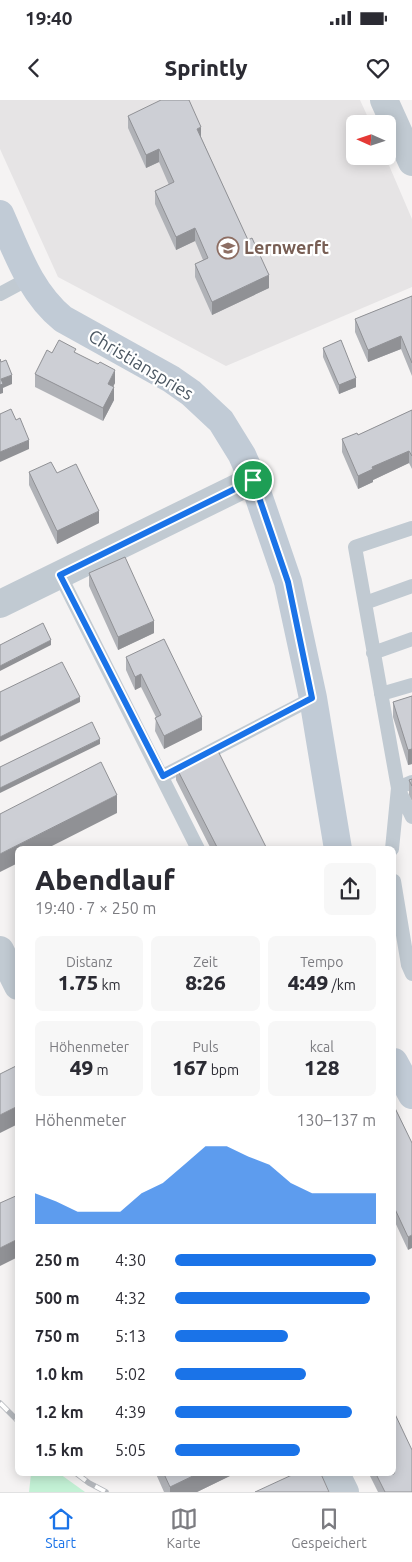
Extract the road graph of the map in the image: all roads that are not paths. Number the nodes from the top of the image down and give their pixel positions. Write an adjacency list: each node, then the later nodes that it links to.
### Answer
1 (384, 100): 2 (street)
2 (412, 162)
3 (0, 214): 4 (street, Christianspries)
4 (28, 279): 5 (lane); 6 (street, Christianspries)
5 (0, 294)
6 (253, 480): 8 (street); 16 (street, Christianspries)
7 (412, 528): 10 (lane)
8 (60, 575): 11 (street); 17 (lane)
9 (412, 586): 10 (lane)
10 (365, 603): 13 (lane)
11 (0, 604)
12 (412, 639): 13 (lane)
13 (373, 653): 15 (lane)
14 (412, 685): 15 (lane)
15 (381, 694): 19 (lane)
16 (312, 698): 17 (lane); 22 (street, Christianspries)
17 (163, 776): 21 (lane)
18 (412, 782): 19 (lane)
19 (398, 788): 20 (lane); 23 (lane)
20 (412, 817)
21 (197, 846)
22 (337, 846)
23 (392, 846)
24 (396, 893): 26 (lane)
25 (0, 950): 27 (street)
26 (412, 974)
27 (15, 980)
28 (396, 1066): 29 (street)
29 (412, 1095)
30 (337, 1476): 31 (street)
31 (345, 1492)

